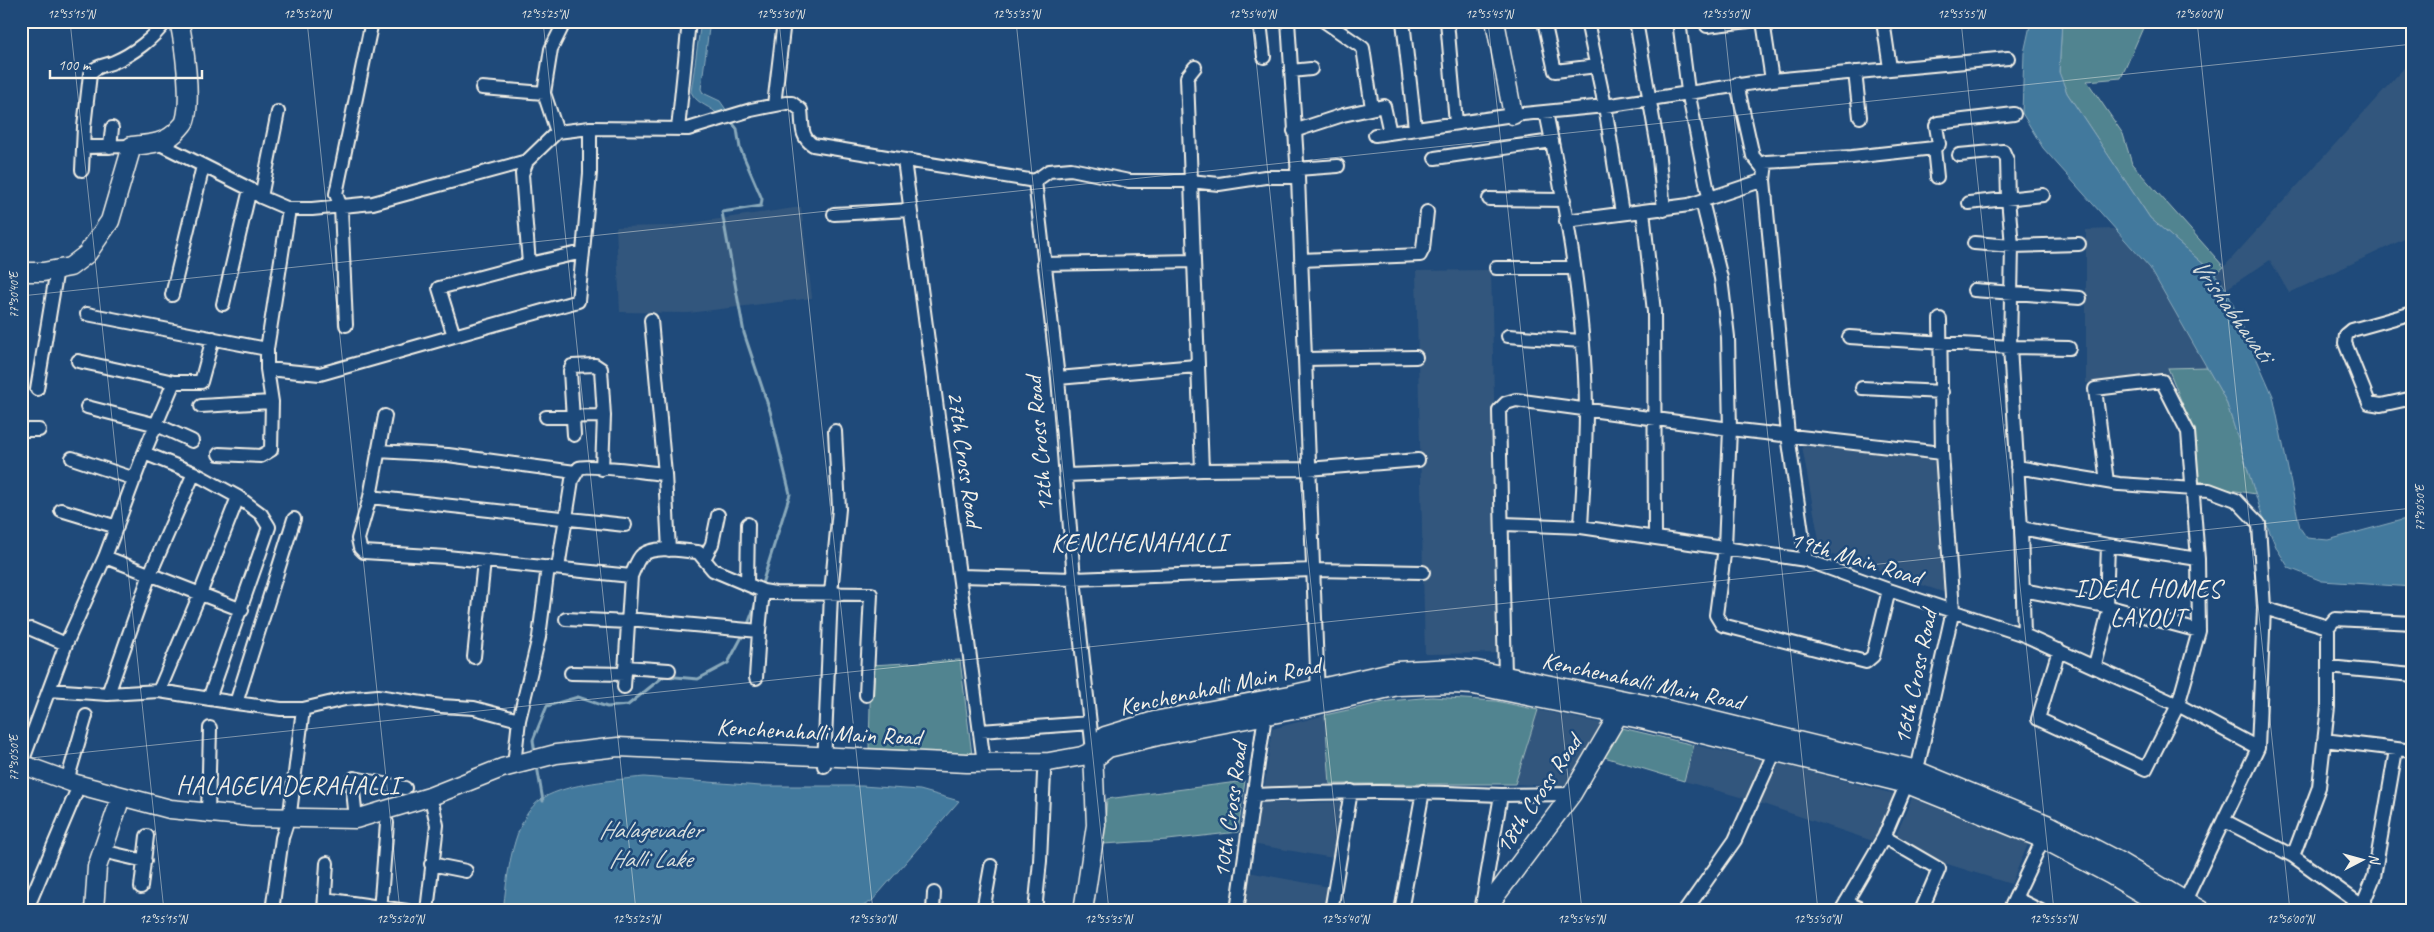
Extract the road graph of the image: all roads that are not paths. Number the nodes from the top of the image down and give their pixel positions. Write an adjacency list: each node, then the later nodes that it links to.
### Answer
1 (166, 21): 56 (street)
2 (179, 21): 53 (main road)
3 (372, 21): 79 (street)
4 (565, 21): 33 (street)
5 (689, 21): 47 (street)
6 (784, 21): 35 (street)
7 (1264, 21): 21 (street)
8 (1288, 21): 27 (street)
9 (1324, 21): 37 (street)
10 (1403, 21): 46 (street)
11 (1447, 21): 43 (street)
12 (1495, 21): 41 (main road)
13 (1544, 21): 23 (street)
14 (1587, 21): 23 (street)
15 (1636, 21): 34 (street)
16 (1679, 21): 32 (street)
17 (1748, 21): 20 (street)
18 (1763, 21): 29 (street)
19 (1883, 21): 25 (street)
20 (1707, 26)
21 (1264, 58)
22 (2008, 58): 25 (street)
23 (1597, 66): 36 (street)
24 (1195, 67): 70 (street)
25 (1890, 68): 28 (street)
26 (1311, 69): 27 (street)
27 (1291, 71): 48 (street)
28 (1855, 72): 29 (street); 42 (street)
29 (1772, 80): 30 (street)
30 (1736, 84): 32 (street); 62 (street)
31 (482, 88): 33 (street)
32 (1688, 91): 34 (street); 76 (street)
33 (544, 93): 49 (street)
34 (1651, 98): 36 (street); 82 (street)
35 (774, 105): 47 (street); 60 (street)
36 (1605, 106): 39 (street); 85 (street)
37 (1372, 108): 48 (street); 50 (street)
38 (278, 112): 73 (street)
39 (1546, 112): 41 (street); 52 (street)
40 (2014, 114): 57 (street)
41 (1513, 115): 43 (street)
42 (1860, 117)
43 (1456, 123): 46 (street)
44 (112, 128): 54 (street)
45 (590, 128): 47 (street); 49 (street); 91 (street)
46 (1416, 128): 50 (street)
47 (678, 129)
48 (1294, 131): 66 (street)
49 (558, 132): 61 (street)
50 (1390, 133): 51 (street)
51 (1375, 135)
52 (1552, 140): 59 (street); 77 (street)
53 (158, 143): 55 (main road); 63 (street)
54 (110, 146): 55 (street); 56 (street)
55 (132, 146): 98 (main road)
56 (83, 147): 65 (street)
57 (1934, 148): 62 (street); 67 (street)
58 (1959, 155): 74 (street)
59 (1435, 158)
60 (904, 160): 69 (street); 81 (street, 27th Cross Road)
61 (528, 161): 79 (street); 94 (street)
62 (1766, 162): 68 (street)
63 (202, 166): 71 (street); 102 (street)
64 (1338, 166): 66 (street)
65 (82, 170)
66 (1297, 173): 70 (street); 93 (street)
67 (1938, 177)
68 (1764, 180): 76 (street); 145 (street)
69 (1035, 181): 70 (street); 95 (street, 12th Cross Road)
70 (1190, 181): 92 (street)
71 (250, 189): 73 (street); 104 (street)
72 (2043, 195): 74 (street)
73 (261, 197): 80 (street)
74 (2008, 198): 78 (street); 90 (street)
75 (1490, 199): 77 (street)
76 (1705, 199): 82 (street); 140 (street)
77 (1564, 200): 87 (street)
78 (1969, 202)
79 (341, 207): 80 (street); 109 (street)
80 (289, 209): 118 (street)
81 (910, 210): 86 (street); 190 (street, 27th Cross Road)
82 (1664, 210): 83 (street)
83 (1643, 211): 85 (street); 138 (street)
84 (1427, 212): 93 (street)
85 (1622, 213): 87 (street)
86 (834, 214)
87 (1566, 221): 97 (street)
88 (1974, 243): 90 (street)
89 (2079, 244): 90 (street)
90 (2012, 246): 101 (street)
91 (583, 252): 94 (street); 110 (street)
92 (1194, 260): 95 (street); 122 (street)
93 (1301, 260): 120 (street)
94 (529, 264): 110 (street)
95 (1044, 264): 124 (street, 12th Cross Road)
96 (1496, 268): 97 (street)
97 (1573, 268): 114 (street)
98 (57, 269): 99 (main road); 127 (street)
99 (21, 272)
100 (1974, 290): 101 (street)
101 (2013, 292): 103 (street); 116 (street)
102 (172, 295)
103 (2080, 298)
104 (223, 304)
105 (2413, 313): 129 (street)
106 (87, 314): 113 (street)
107 (1940, 319): 115 (street, 16th Cross Road)
108 (651, 320): 159 (street)
109 (346, 325)
110 (454, 336): 123 (street)
111 (1508, 336): 114 (street)
112 (1849, 337): 115 (street)
113 (213, 338): 118 (street); 125 (street)
114 (1582, 342): 133 (street)
115 (1941, 342): 116 (street); 128 (street, 16th Cross Road)
116 (2010, 347): 117 (street); 153 (street)
117 (2069, 348)
118 (267, 350): 123 (street)
119 (1416, 357): 120 (street)
120 (1304, 359): 155 (street)
121 (78, 361): 125 (street)
122 (1196, 366): 124 (street); 156 (street)
123 (267, 370): 130 (street)
124 (1058, 378): 160 (street, 12th Cross Road)
125 (174, 382): 139 (street)
126 (1862, 388): 128 (street)
127 (37, 389)
128 (1942, 392): 150 (street, 16th Cross Road)
129 (2413, 398)
130 (272, 402): 131 (street); 149 (street)
131 (201, 406)
132 (87, 407): 139 (street)
133 (1586, 409): 138 (street); 171 (street); 174 (street)
134 (385, 416): 147 (street)
135 (574, 416): 136 (street); 136 (street); 137 (street); 144 (street)
136 (604, 416): 154 (street)
137 (546, 417)
138 (1655, 418): 140 (street); 176 (street)
139 (157, 425): 146 (street); 148 (street)
140 (1730, 429): 145 (street); 178 (street)
141 (21, 430): 142 (street)
142 (39, 430)
143 (835, 432): 195 (street)
144 (574, 435)
145 (1788, 435): 150 (street); 183 (street)
146 (192, 441)
147 (378, 451): 157 (street); 165 (street)
148 (144, 453): 158 (street); 161 (street)
149 (219, 454)
150 (1942, 454): 200 (street, 16th Cross Road)
151 (72, 458): 161 (street)
152 (1418, 460): 155 (street)
153 (2017, 467): 162 (street); 175 (street)
154 (602, 469): 157 (street); 159 (street)
155 (1308, 469): 156 (street); 186 (street)
156 (1202, 470): 160 (street)
157 (575, 472): 168 (street)
158 (194, 473): 164 (street); 188 (street)
159 (664, 474): 179 (street)
160 (1067, 475): 191 (street, 12th Cross Road)
161 (135, 479): 173 (street)
162 (2107, 482): 163 (street); 163 (street)
163 (2192, 489): 181 (street); 198 (street)
164 (238, 497): 196 (street); 199 (street)
165 (370, 497): 168 (street); 184 (street)
166 (61, 510): 173 (street)
167 (718, 515): 182 (street)
168 (566, 518): 172 (street); 185 (street)
169 (294, 519): 227 (street)
170 (748, 524): 192 (street)
171 (1503, 524): 174 (street, 19th Main Road); 218 (street)
172 (625, 525)
173 (117, 527): 180 (street)
174 (1581, 527): 176 (street, 19th Main Road)
175 (2021, 528): 177 (street); 194 (street)
176 (1655, 537): 178 (street, 19th Main Road)
177 (2108, 545): 181 (street); 197 (street)
178 (1725, 547): 183 (street, 19th Main Road); 193 (street)
179 (669, 550): 182 (street); 189 (street)
180 (105, 557): 188 (street); 209 (street)
181 (2198, 558): 207 (street)
182 (704, 559): 192 (street)
183 (1806, 560): 193 (street, 19th Main Road)
184 (484, 561): 185 (street); 211 (street)
185 (553, 567): 189 (street); 233 (street)
186 (1312, 570): 187 (street); 191 (street); 225 (street)
187 (1423, 572)
188 (150, 574): 196 (street); 223 (street)
189 (631, 576): 202 (street)
190 (960, 576): 191 (street); 236 (street, 27th Cross Road)
191 (1074, 578): 234 (street, 12th Cross Road)
192 (756, 588): 195 (street); 206 (street)
193 (1889, 590): 200 (street, 19th Main Road)
194 (2023, 590): 197 (street); 208 (street)
195 (831, 593): 224 (street); 243 (street)
196 (200, 594): 199 (street); 222 (street)
197 (2108, 606): 207 (street); 212 (street)
198 (2264, 608): 204 (street); 238 (street)
199 (242, 610): 226 (street)
200 (1953, 610): 208 (street, 19th Main Road); 249 (street, 16th Cross Road)
201 (566, 619): 202 (street)
202 (628, 621): 206 (street); 214 (street)
203 (2413, 623): 204 (street)
204 (2328, 627): 213 (street)
205 (31, 630): 209 (street)
206 (748, 630): 219 (street)
207 (2199, 630): 228 (street)
208 (2024, 635): 210 (street, 19th Main Road)
209 (66, 644): 221 (street)
210 (2060, 650): 212 (street, 19th Main Road); 228 (street)
211 (474, 657)
212 (2095, 666): 228 (street, 19th Main Road)
213 (2328, 667): 217 (street); 237 (street)
214 (625, 670): 215 (street); 216 (street); 220 (street)
215 (669, 670)
216 (571, 673)
217 (2413, 675)
218 (1505, 676): 225 (main road, Kenchenahalli Main Road); 229 (main road, Kenchenahalli Main Road)
219 (756, 678)
220 (624, 687)
221 (49, 690): 223 (street); 245 (street)
222 (159, 691): 223 (street); 226 (street)
223 (108, 694)
224 (866, 695)
225 (1318, 696): 229 (main road, Kenchenahalli Main Road); 231 (main road, Kenchenahalli Main Road); 242 (main road, Kenchenahalli Main Road)
226 (209, 699): 227 (street)
227 (236, 703): 230 (street)
228 (2178, 705): 238 (street, 19th Main Road)
229 (1623, 708): 241 (main road, Kenchenahalli Main Road); 249 (main road, Kenchenahalli Main Road); 254 (main road, 18th Cross Road)
230 (303, 709): 233 (street); 263 (street)
231 (1265, 715): 242 (main road, Kenchenahalli Main Road); 255 (street, 10th Cross Road)
232 (86, 716): 250 (street)
233 (519, 720): 246 (street)
234 (1090, 724): 236 (street); 242 (street, 12th Cross Road)
235 (210, 728): 259 (street)
236 (981, 731): 244 (street, 27th Cross Road)
237 (2324, 740): 239 (street); 268 (street)
238 (2258, 748): 261 (street)
239 (2396, 750): 240 (street); 280 (street)
240 (2413, 750)
241 (1775, 751): 249 (main road, Kenchenahalli Main Road); 295 (street)
242 (1093, 755): 244 (main road, Kenchenahalli Main Road); 247 (main road, Kenchenahalli Main Road); 290 (main road, 12th Cross Road)
243 (824, 761): 244 (main road, Kenchenahalli Main Road); 246 (main road, Kenchenahalli Main Road); 247 (main road, Kenchenahalli Main Road)
244 (984, 763)
245 (21, 764): 250 (main road, Kenchenahalli Main Road)
246 (531, 764): 258 (main road, Kenchenahalli Main Road); 260 (main road, Kenchenahalli Main Road)
247 (1044, 773): 289 (street)
248 (21, 775): 250 (main road, Kenchenahalli Main Road)
249 (1910, 776): 265 (street, 16th Cross Road); 266 (main road, Kenchenahalli Main Road); 279 (main road, Kenchenahalli Main Road)
250 (71, 788): 257 (main road, Kenchenahalli Main Road); 259 (main road, Kenchenahalli Main Road); 282 (street)
251 (405, 788): 260 (street)
252 (1351, 791): 253 (street); 255 (street); 292 (street)
253 (1423, 791): 256 (street); 293 (street)
254 (1572, 794): 256 (street); 294 (main road, 18th Cross Road)
255 (1255, 795): 291 (street, 10th Cross Road)
256 (1501, 795): 294 (street)
257 (118, 806): 263 (main road, Kenchenahalli Main Road); 267 (main road)
258 (433, 807): 262 (main road, Kenchenahalli Main Road); 271 (street)
259 (208, 814): 263 (main road, Kenchenahalli Main Road)
260 (356, 819): 263 (main road, Kenchenahalli Main Road)
261 (2225, 821): 268 (street); 279 (street)
262 (387, 822): 263 (main road, Kenchenahalli Main Road); 281 (street)
263 (287, 823): 284 (street)
264 (148, 836): 269 (street)
265 (1884, 837): 278 (street, 16th Cross Road); 297 (street)
266 (2043, 839): 276 (street); 279 (main road, Kenchenahalli Main Road)
267 (102, 851): 269 (street); 283 (main road)
268 (2293, 856): 280 (street)
269 (145, 861): 274 (street)
270 (327, 863): 277 (street)
271 (431, 864): 273 (street); 286 (street)
272 (990, 866): 288 (street)
273 (466, 871)
274 (141, 887)
275 (934, 893): 287 (street)
276 (2015, 898): 298 (street); 299 (street)
277 (324, 905): 281 (street)
278 (1844, 906): 296 (street)
279 (2178, 908): 300 (main road, Kenchenahalli Main Road)
280 (2364, 909)
281 (381, 910): 285 (street)
282 (26, 911)
283 (94, 911)
284 (272, 911)
285 (407, 911)
286 (427, 911)
287 (933, 911)
288 (984, 911)
289 (1035, 911)
290 (1083, 911)
291 (1237, 911)
292 (1331, 911)
293 (1401, 911)
294 (1482, 911)
295 (1685, 911)
296 (1865, 911)
297 (1921, 911)
298 (2009, 911)
299 (2041, 911)
300 (2202, 911)

